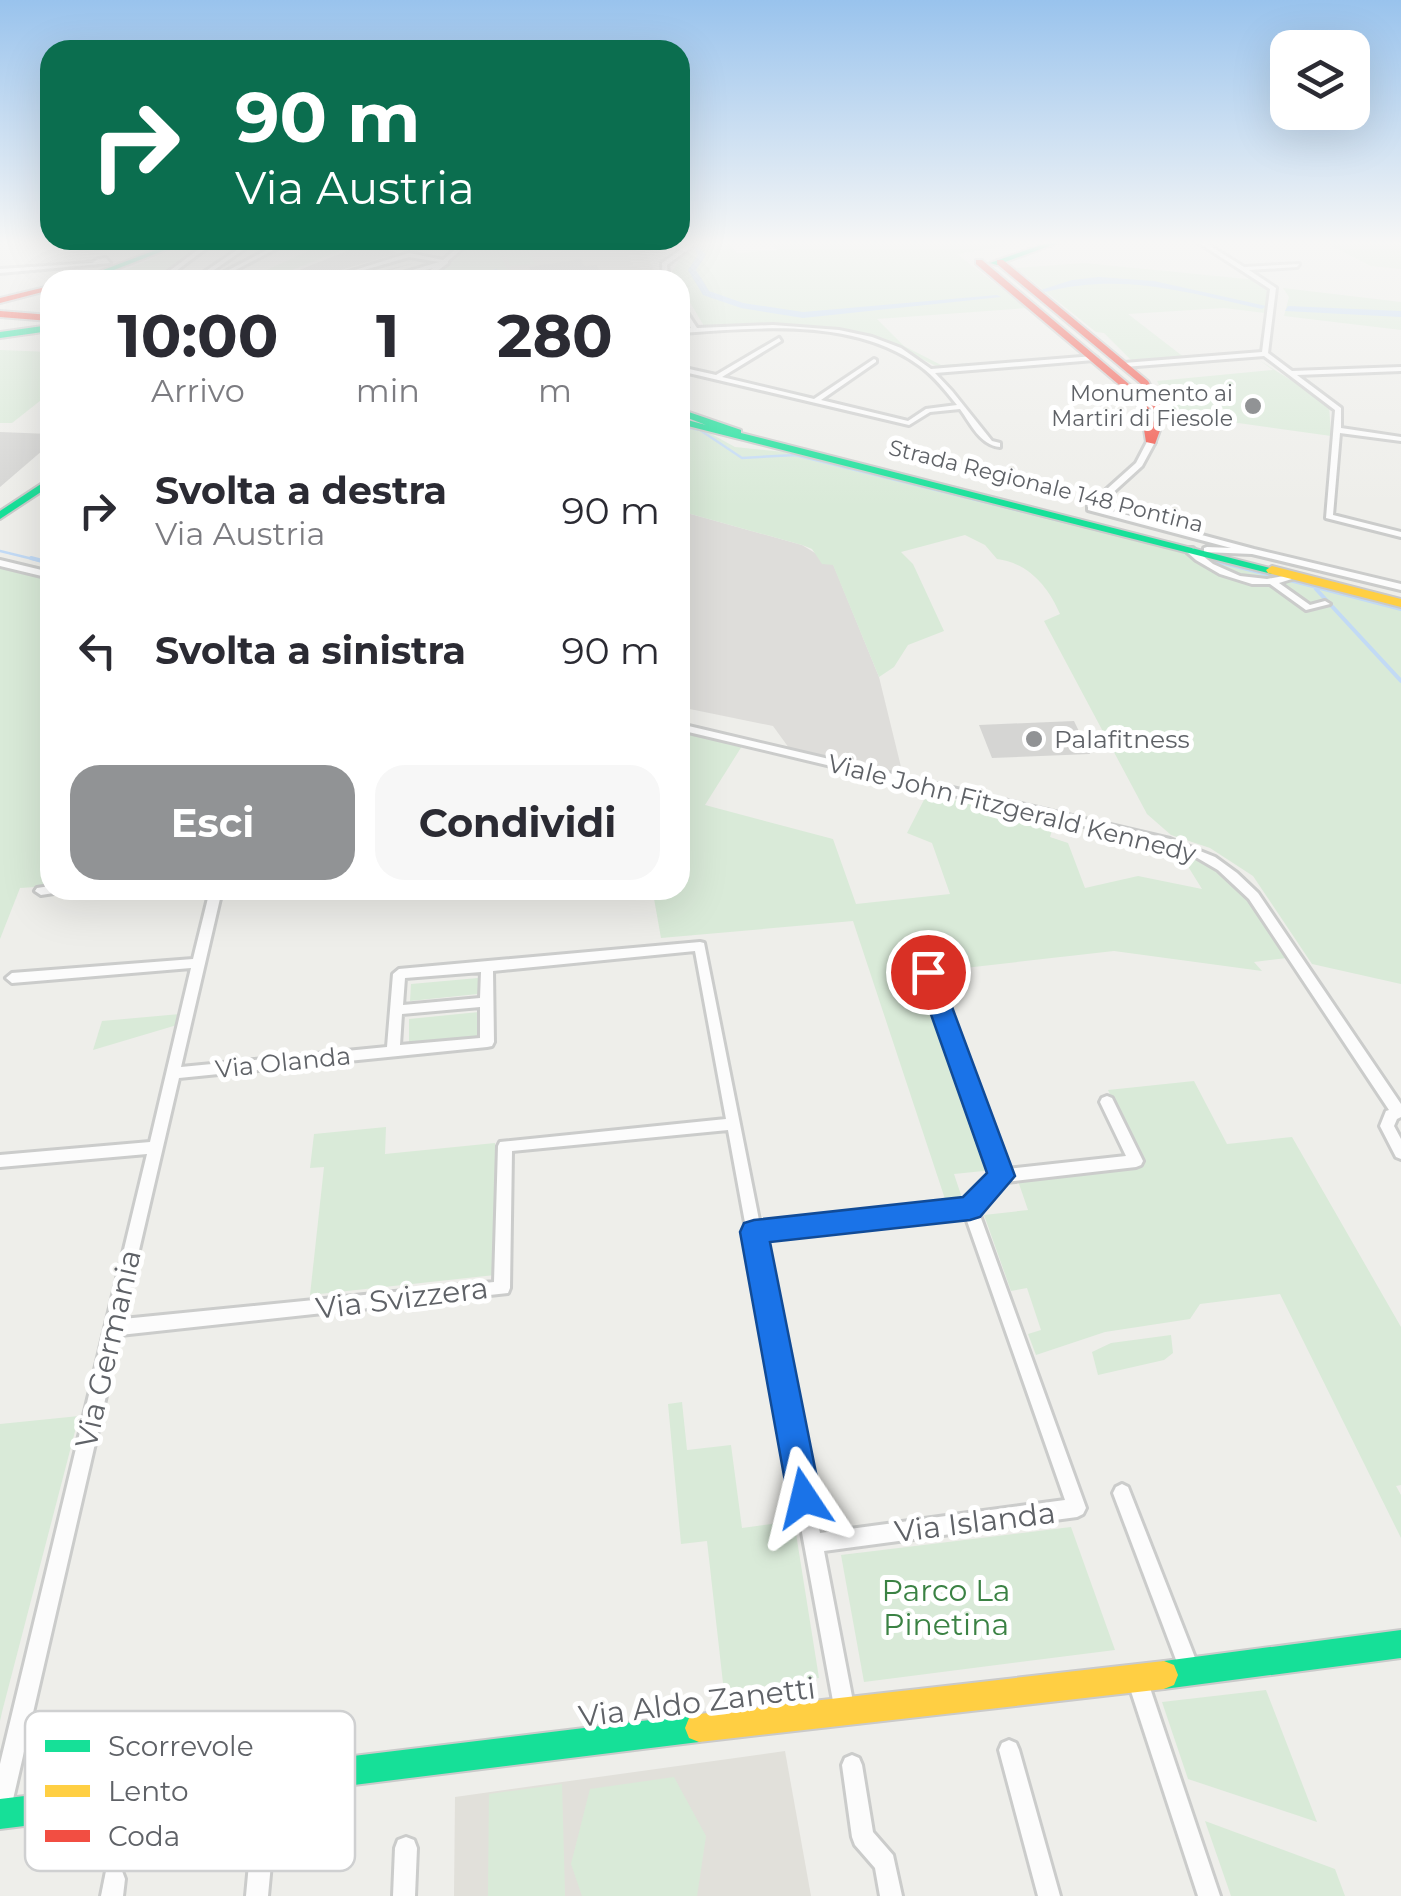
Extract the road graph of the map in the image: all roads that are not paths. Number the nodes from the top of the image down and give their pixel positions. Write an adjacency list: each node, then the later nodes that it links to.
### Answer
1 (705, 329): 7 (street)
2 (802, 329): 14 (street)
3 (1068, 329): 10 (street)
4 (1071, 329): 16 (street)
5 (1269, 329): 9 (street)
6 (690, 330): 7 (street)
7 (695, 330)
8 (779, 340): 17 (street)
9 (1265, 354): 15 (street); 16 (street)
10 (1094, 358): 14 (street); 16 (street)
11 (874, 361): 18 (street)
12 (1401, 369): 15 (street)
13 (690, 371): 17 (street)
14 (930, 371): 19 (street)
15 (1292, 373): 22 (street)
16 (1124, 374): 24 (street); 24 (street)
17 (719, 376): 18 (street)
18 (817, 400): 19 (street)
19 (959, 407): 25 (street)
20 (690, 420): 29 (street, Strada Regionale 148 Pontina)
21 (690, 420): 29 (street, Strada Regionale 148 Pontina)
22 (1338, 430): 23 (street); 28 (street)
23 (1401, 439)
24 (1151, 442): 30 (street)
25 (997, 445)
26 (40, 489): 27 (street)
27 (0, 516)
28 (1401, 535)
29 (1198, 550): 30 (street); 33 (street, Strada Regionale 148 Pontina); 35 (street, Strada Regionale 148 Pontina)
30 (1252, 551): 34 (street)
31 (0, 562): 32 (street)
32 (40, 572)
33 (1282, 580): 35 (street, Strada Regionale 148 Pontina); 36 (street)
34 (1401, 586)
35 (1401, 601)
36 (1325, 604)
37 (690, 728): 48 (street, Viale John Fitzgerald Kennedy)
38 (214, 900): 39 (street, Via Germania)
39 (199, 963): 42 (street); 46 (street, Via Germania)
40 (487, 967): 43 (street, Via Olanda); 44 (street); 49 (street)
41 (900, 975): 53 (street)
42 (12, 978)
43 (487, 1002): 44 (street); 45 (street, Via Olanda)
44 (396, 1010): 45 (street)
45 (392, 1052): 46 (street, Via Olanda)
46 (174, 1072): 50 (street, Via Germania)
47 (1108, 1102): 53 (street)
48 (1400, 1111): 51 (street, Viale John Fitzgerald Kennedy)
49 (734, 1124): 55 (street); 56 (street, Via Svizzera)
50 (156, 1148): 52 (street); 56 (street, Via Germania)
51 (1401, 1153)
52 (0, 1161)
53 (1002, 1176): 54 (street)
54 (970, 1208): 55 (street); 58 (street, Via Islanda)
55 (754, 1232): 58 (street)
56 (112, 1328): 67 (street, Via Germania)
57 (1122, 1493): 60 (street)
58 (813, 1543): 62 (street)
59 (1401, 1644): 60 (street, Via Aldo Zanetti)
60 (1192, 1674): 61 (street, Via Aldo Zanetti)
61 (1137, 1679): 62 (street, Via Aldo Zanetti); 74 (street)
62 (845, 1712): 65 (street, Via Aldo Zanetti)
63 (1009, 1750): 73 (street)
64 (852, 1765): 72 (street)
65 (355, 1769)
66 (25, 1808): 67 (street, Via Aldo Zanetti)
67 (0, 1811)
68 (406, 1848): 71 (street)
69 (259, 1871): 70 (street)
70 (257, 1896)
71 (404, 1896)
72 (891, 1896)
73 (1049, 1896)
74 (1209, 1896)

